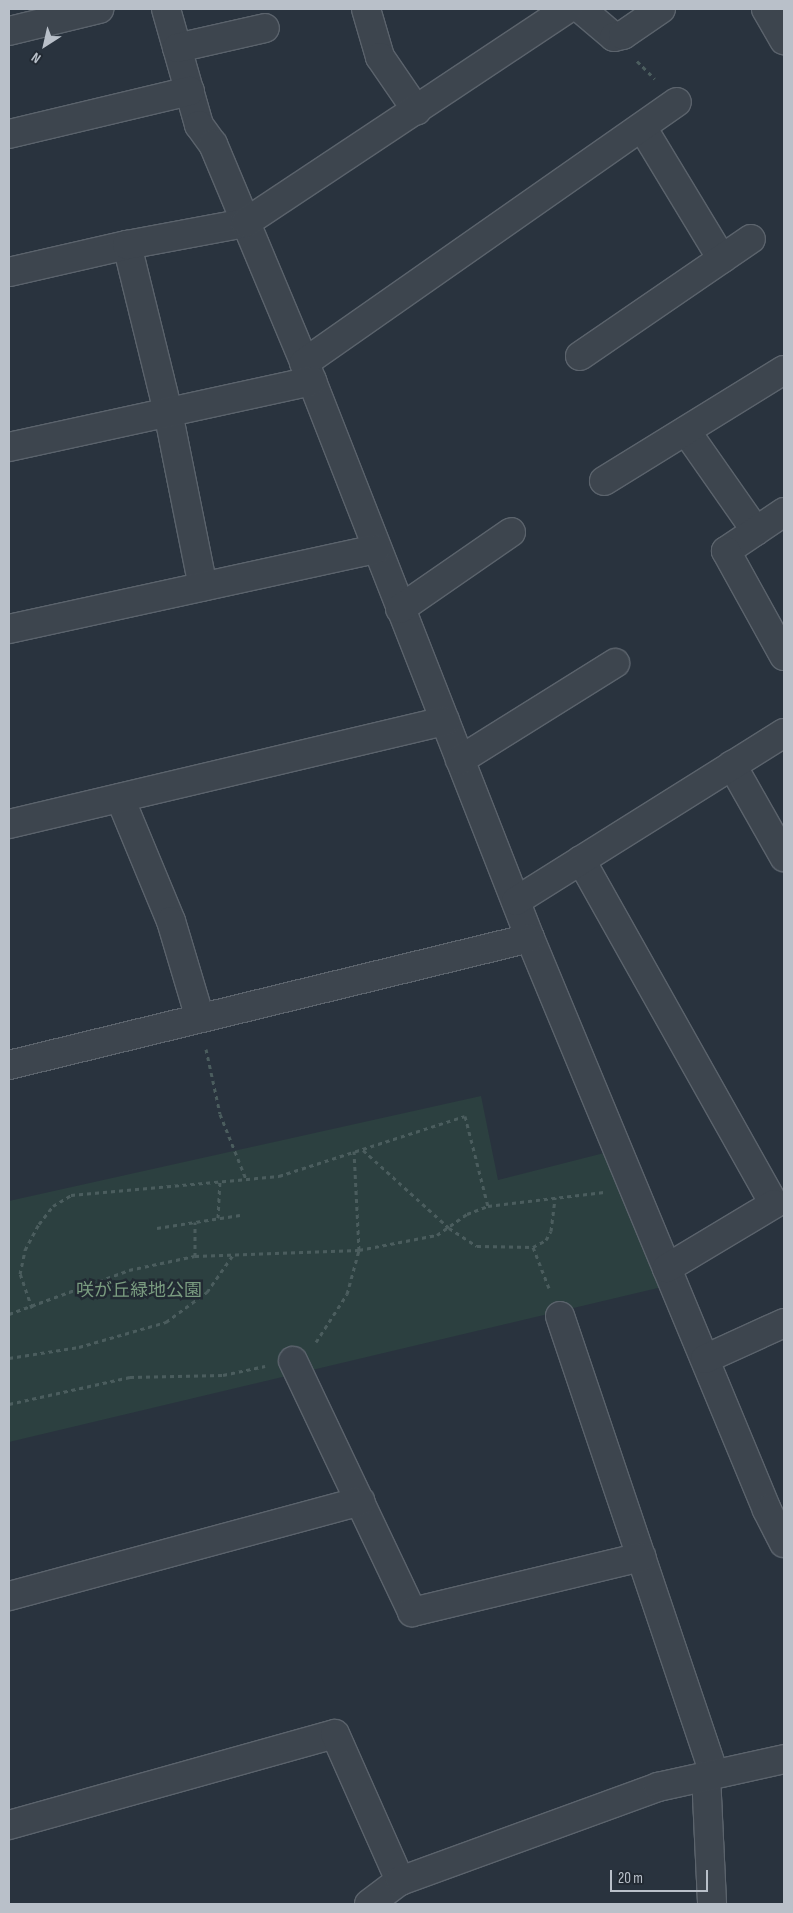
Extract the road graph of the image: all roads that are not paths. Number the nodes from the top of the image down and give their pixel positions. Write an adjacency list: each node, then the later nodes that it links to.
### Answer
1 (99, 9): 9 (street)
2 (166, 9): 11 (street)
3 (366, 9): 14 (street)
4 (567, 9): 14 (street)
5 (581, 9): 6 (street)
6 (661, 9)
7 (766, 9): 10 (street)
8 (265, 28): 11 (street)
9 (9, 31)
10 (784, 40)
11 (177, 48): 12 (street)
12 (190, 90): 16 (street); 17 (street)
13 (677, 102): 15 (street)
14 (417, 111): 17 (street)
15 (642, 127): 20 (street); 24 (street)
16 (9, 134)
17 (245, 223): 19 (street); 24 (street)
18 (751, 239): 20 (street)
19 (127, 245): 21 (street); 25 (street)
20 (722, 259): 22 (street)
21 (9, 272)
22 (580, 356)
23 (784, 370): 26 (street)
24 (308, 372): 25 (street); 32 (street)
25 (168, 412): 27 (street); 33 (street)
26 (686, 431): 28 (street); 30 (street)
27 (9, 447)
28 (604, 481)
29 (784, 512): 30 (street)
30 (756, 531): 36 (street)
31 (511, 532): 34 (street)
32 (376, 549): 33 (street); 34 (street)
33 (203, 587): 35 (street)
34 (400, 609): 38 (street)
35 (9, 629)
36 (784, 656)
37 (614, 663): 40 (street)
38 (445, 721): 40 (street); 42 (street)
39 (784, 733): 41 (street)
40 (460, 760): 46 (street)
41 (732, 765): 44 (street); 45 (street)
42 (120, 798): 43 (street); 48 (street)
43 (9, 824)
44 (784, 857)
45 (581, 860): 46 (street); 50 (street)
46 (516, 900): 47 (street)
47 (530, 938): 48 (street); 50 (street)
48 (200, 1018): 49 (street)
49 (9, 1065)
50 (667, 1268): 53 (street)
51 (560, 1316): 57 (street)
52 (784, 1323): 53 (street)
53 (705, 1359): 56 (street)
54 (292, 1361): 55 (street)
55 (360, 1501): 57 (street); 58 (street)
56 (784, 1543)
57 (641, 1557): 60 (street)
58 (9, 1596)
59 (784, 1759): 60 (street)
60 (710, 1774): 62 (street); 64 (street)
61 (9, 1825): 62 (street)
62 (400, 1881): 63 (street)
63 (369, 1904)
64 (712, 1904)

